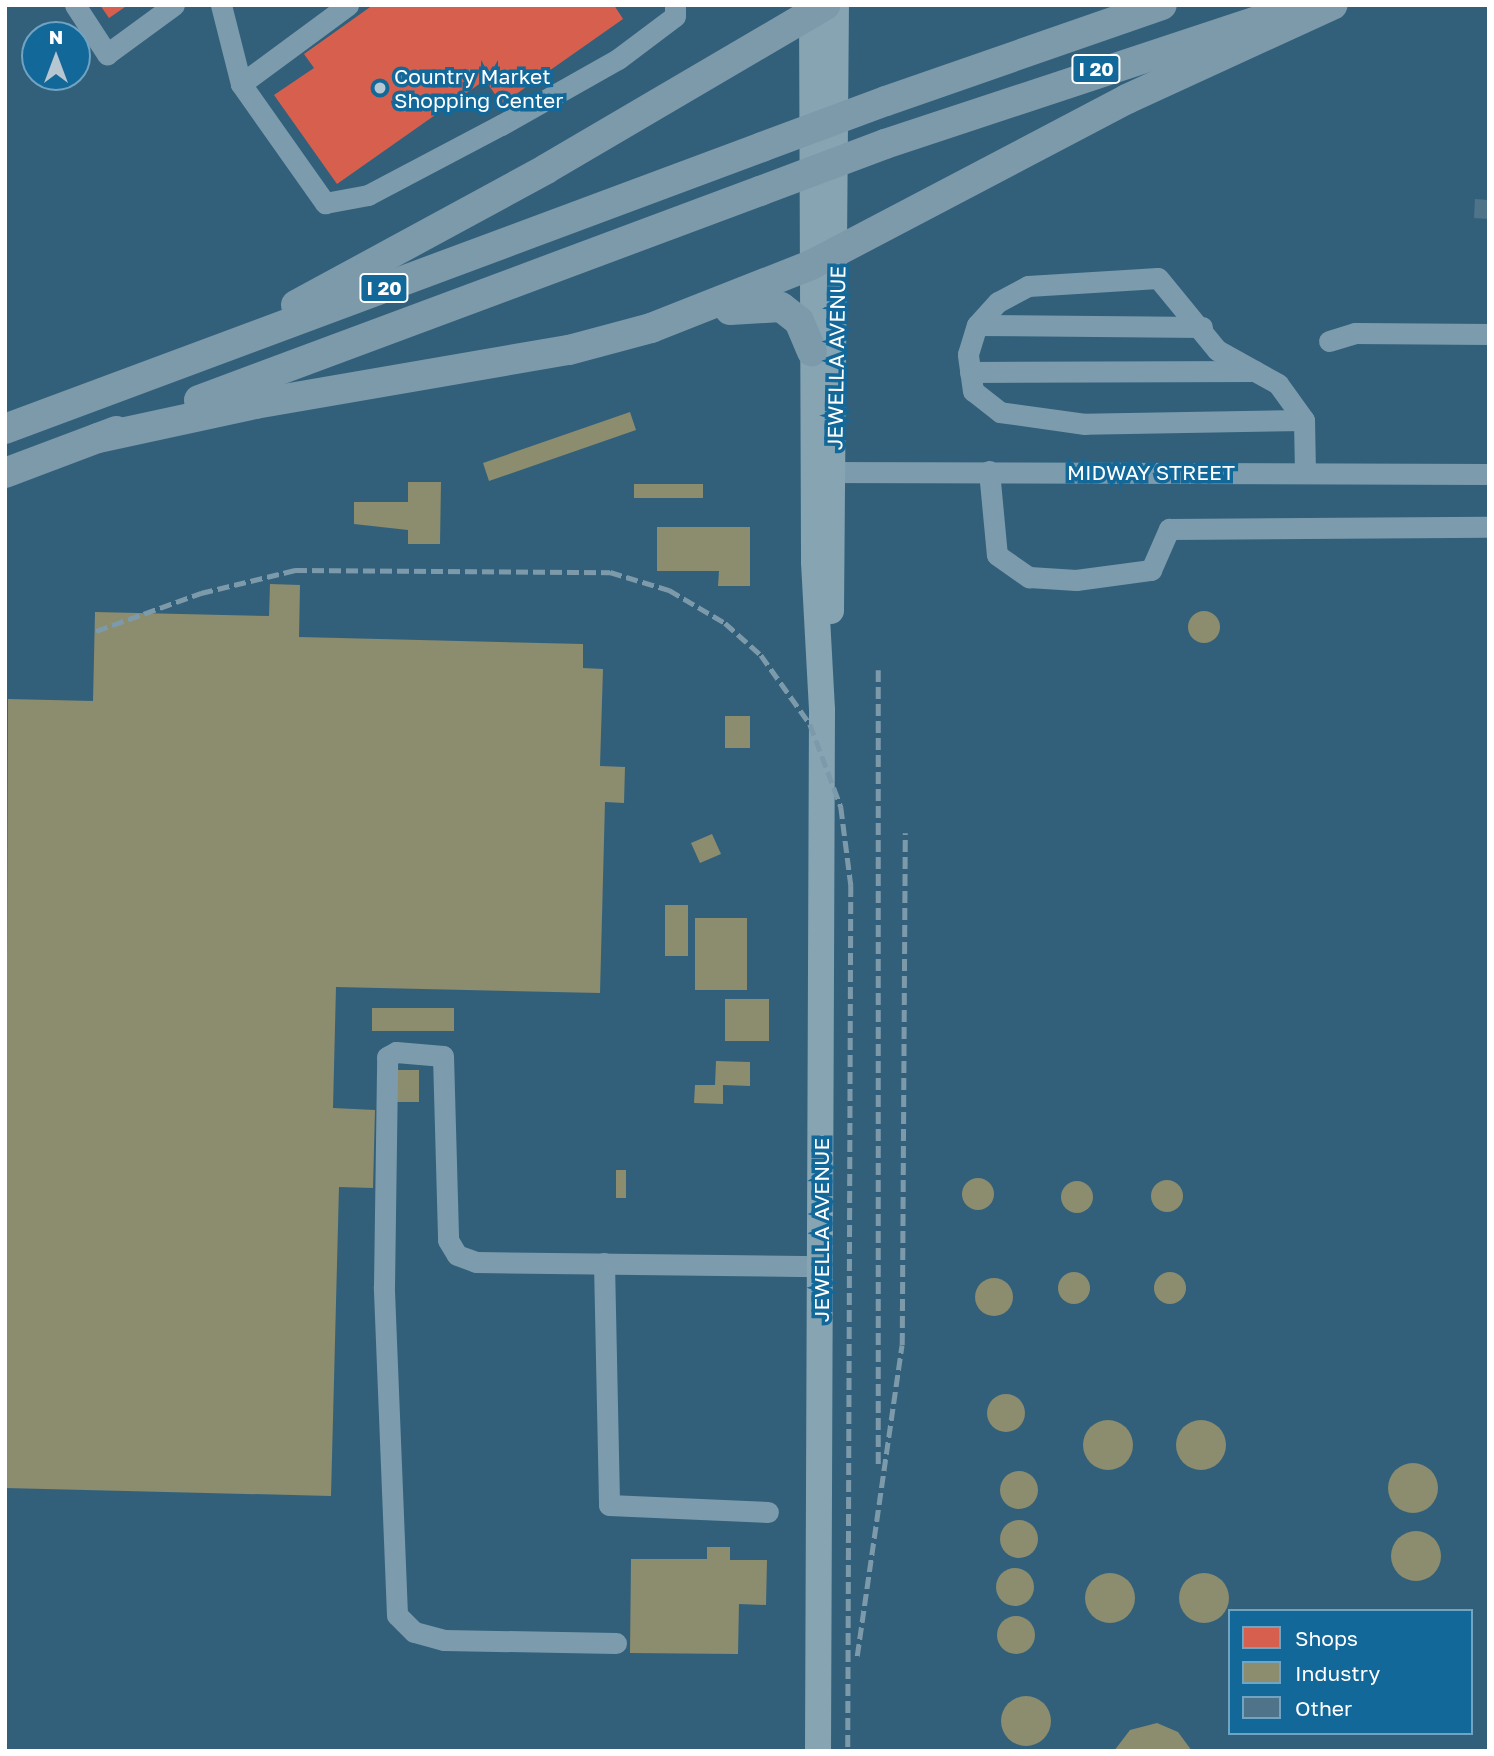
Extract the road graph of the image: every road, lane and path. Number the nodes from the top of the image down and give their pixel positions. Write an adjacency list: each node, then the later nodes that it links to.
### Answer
1 (75, 5): 2 (street)
2 (174, 5)
3 (221, 5): 10 (street)
4 (348, 5): 10 (street)
5 (675, 5): 10 (street)
6 (1162, 5): 18 (highway, I 20, bridge)
7 (1310, 5): 23 (highway, I 20, bridge)
8 (1332, 5): 11 (highway)
9 (822, 7): 11 (main road, JEWELLA AVENUE); 18 (highway)
10 (241, 84)
11 (824, 258): 14 (highway); 17 (main road, JEWELLA AVENUE); 25 (main road, JEWELLA AVENUE)
12 (977, 325): 13 (street); 13 (street); 20 (street)
13 (1202, 327): 19 (street)
14 (651, 328): 17 (highway); 23 (highway)
15 (1489, 334): 16 (street)
16 (1329, 341)
17 (812, 351): 25 (main road, JEWELLA AVENUE)
18 (212, 352): 22 (highway, I 20)
19 (1259, 371): 20 (street); 21 (street)
20 (970, 372): 21 (street)
21 (1304, 420): 27 (street)
22 (5, 429)
23 (98, 438): 26 (highway, I 20)
24 (989, 471): 25 (street, MIDWAY STREET); 27 (street, MIDWAY STREET); 29 (street)
25 (824, 472): 31 (main road, JEWELLA AVENUE)
26 (5, 473)
27 (1305, 473): 28 (street, MIDWAY STREET)
28 (1489, 474)
29 (1489, 527)
30 (604, 1263): 31 (street); 32 (street); 33 (street)
31 (821, 1266): 34 (main road, JEWELLA AVENUE)
32 (768, 1511)
33 (616, 1643)
34 (818, 1751)

